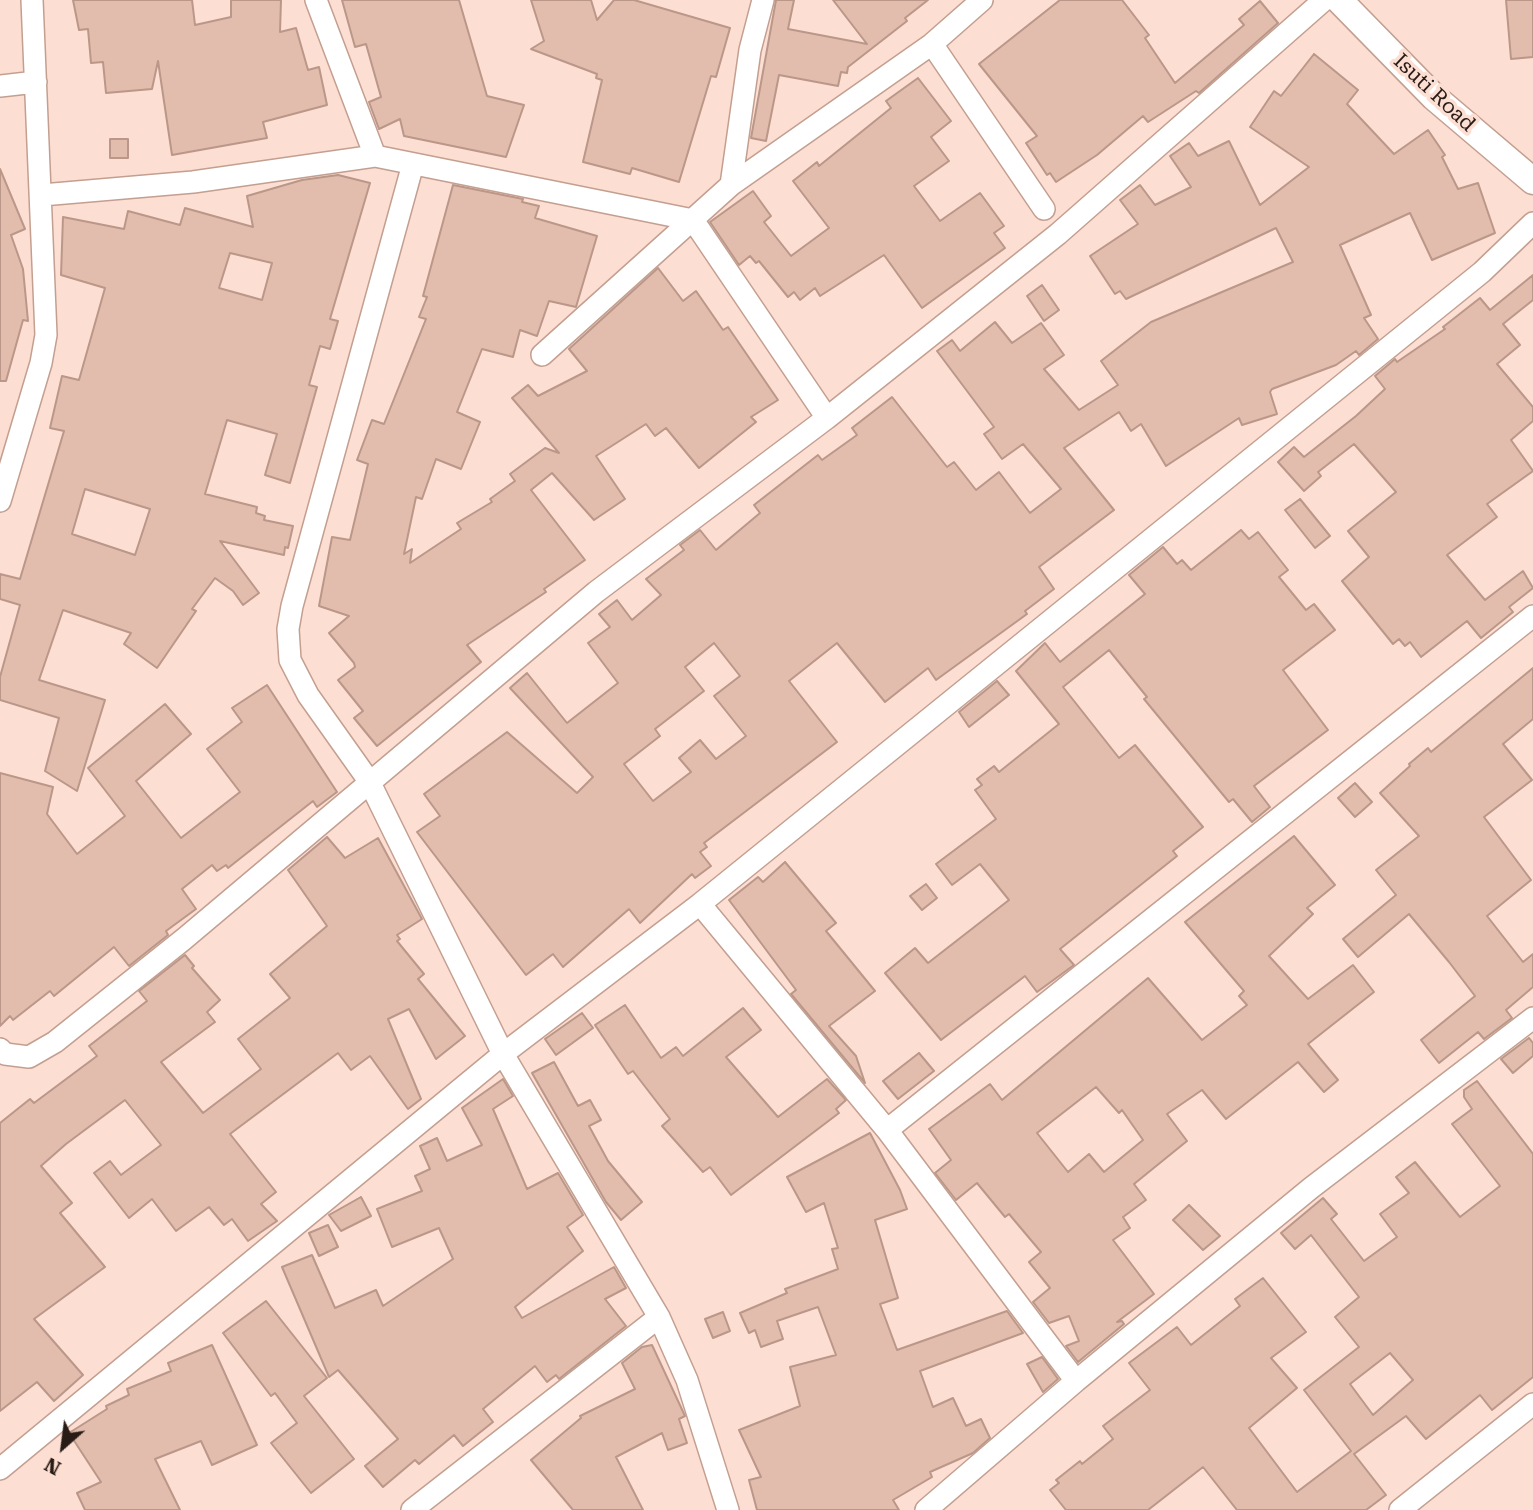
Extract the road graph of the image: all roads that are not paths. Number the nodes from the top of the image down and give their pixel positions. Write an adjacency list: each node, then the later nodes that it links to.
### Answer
1 (33, 0): 8 (street)
2 (316, 0): 10 (street)
3 (763, 0): 13 (street)
4 (982, 0): 7 (street)
5 (1324, 0): 19 (street)
6 (1339, 0): 12 (street, Isuti Road)
7 (932, 44): 13 (street); 15 (street)
8 (36, 82): 9 (street); 14 (street)
9 (0, 86)
10 (375, 156): 11 (street); 14 (street)
11 (413, 164): 16 (street); 22 (street)
12 (1533, 181)
13 (731, 185): 16 (street)
14 (43, 195): 20 (street)
15 (1044, 209)
16 (693, 220): 18 (street); 19 (street)
17 (1533, 223): 23 (street)
18 (542, 355)
19 (827, 418): 22 (street)
20 (0, 501)
21 (1533, 616): 27 (street)
22 (369, 781): 25 (street); 26 (street)
23 (700, 904): 26 (street); 27 (street)
24 (1533, 1018): 29 (street)
25 (0, 1049)
26 (503, 1054): 28 (street); 31 (street)
27 (887, 1130): 29 (street)
28 (659, 1317): 32 (street); 33 (street)
29 (1076, 1381): 34 (street)
30 (1533, 1404): 35 (street)
31 (0, 1469)
32 (412, 1510)
33 (728, 1510)
34 (926, 1510)
35 (1400, 1510)

